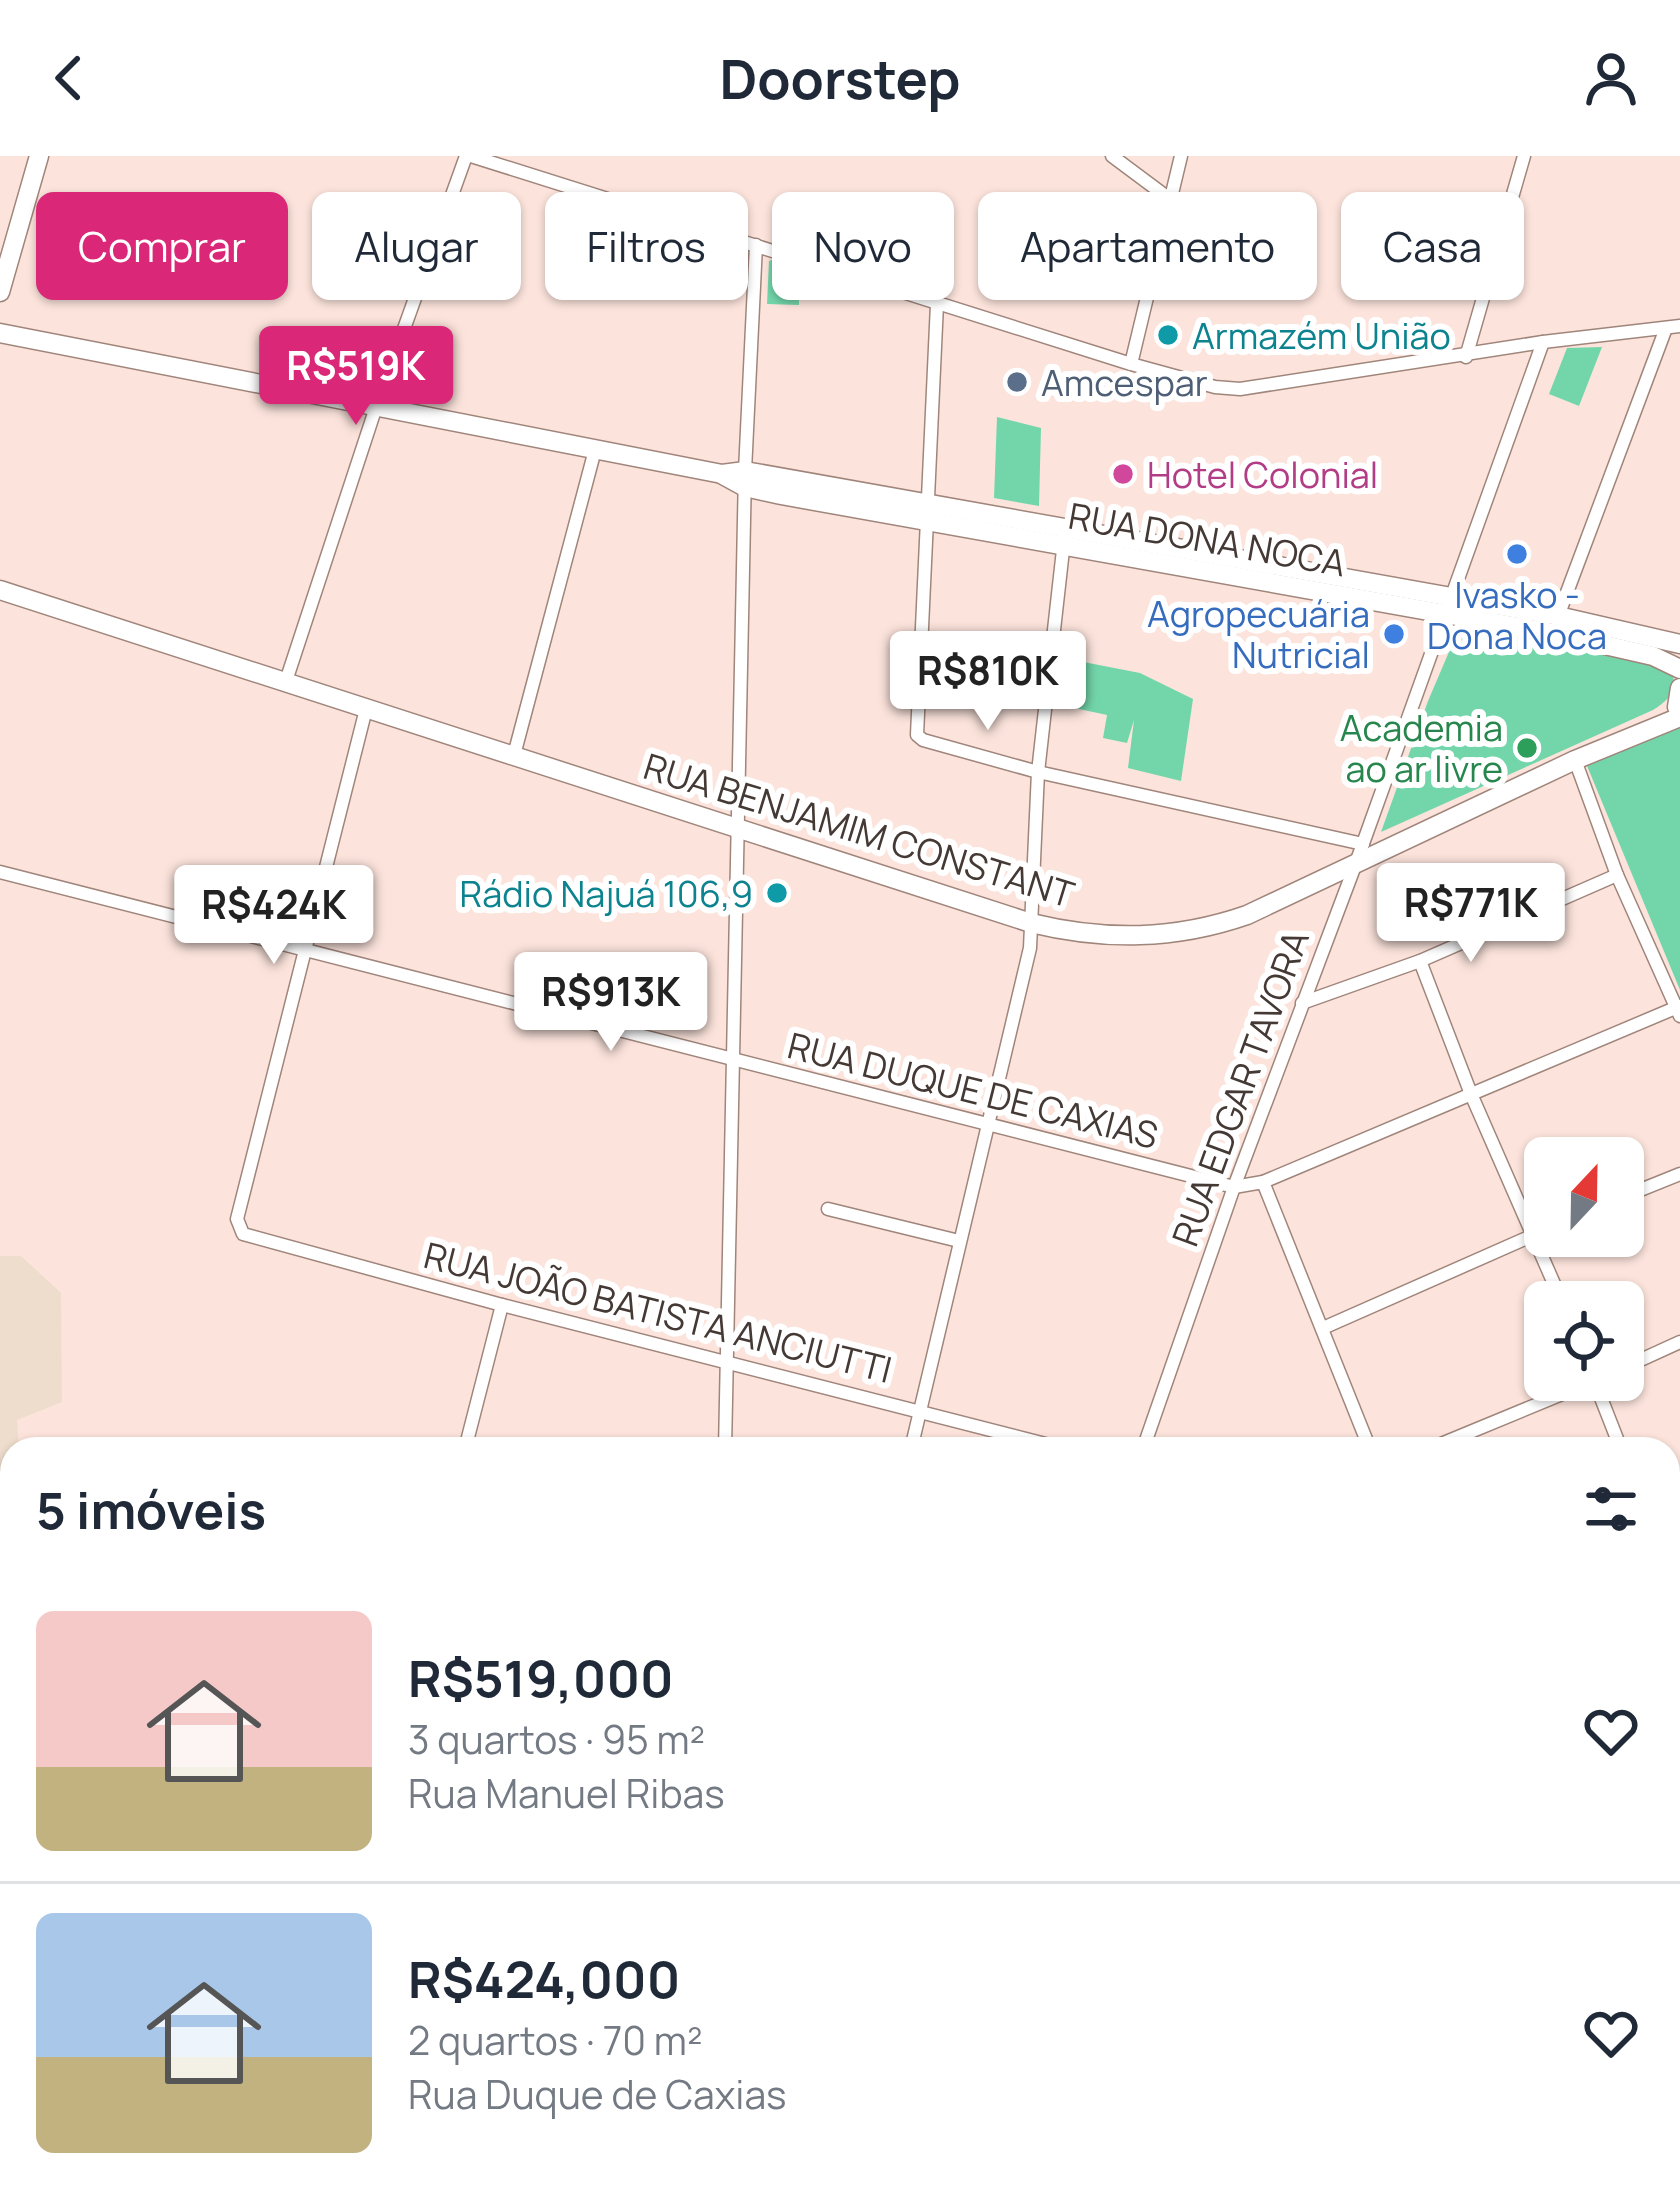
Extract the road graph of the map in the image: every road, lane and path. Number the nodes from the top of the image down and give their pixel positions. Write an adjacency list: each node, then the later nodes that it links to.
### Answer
1 (39, 156): 8 (street)
2 (469, 156): 9 (street); 18 (street)
3 (1112, 156): 6 (street)
4 (1181, 156): 7 (street)
5 (1524, 156): 16 (street)
6 (1161, 192)
7 (1174, 192)
8 (8, 233): 10 (street)
9 (756, 245): 12 (street); 20 (street)
10 (0, 292)
11 (1147, 300): 17 (street)
12 (938, 304): 17 (street); 21 (street)
13 (1673, 327): 15 (street); 27 (street)
14 (0, 333): 18 (street, RUA DONA NOCA)
15 (1543, 342): 16 (street); 26 (street, RUA EDGAR TAVORA)
16 (1466, 357): 17 (street)
17 (1131, 364)
18 (377, 404): 19 (street, RUA DONA NOCA); 29 (street)
19 (595, 450): 20 (street, RUA DONA NOCA); 32 (street)
20 (745, 479): 21 (street, RUA DONA NOCA); 35 (street)
21 (926, 512): 22 (street, RUA DONA NOCA); 34 (street)
22 (1065, 537): 26 (street, RUA DONA NOCA); 34 (street)
23 (0, 579): 25 (street, RUA BENJAMIM CONSTANT)
24 (0, 590): 25 (street, RUA BENJAMIM CONSTANT)
25 (22, 596): 29 (street, RUA BENJAMIM CONSTANT)
26 (1446, 607): 27 (street, RUA DONA NOCA); 36 (street, RUA EDGAR TAVORA)
27 (1555, 624): 28 (street, RUA DONA NOCA); 30 (street, RUA DONA NOCA)
28 (1680, 644)
29 (286, 681): 31 (street, RUA BENJAMIM CONSTANT)
30 (1677, 695): 33 (street, RUA BENJAMIM CONSTANT)
31 (366, 709): 32 (street, RUA BENJAMIM CONSTANT); 40 (street)
32 (514, 755): 35 (street, RUA BENJAMIM CONSTANT)
33 (1575, 760): 36 (street, RUA BENJAMIM CONSTANT); 38 (street)
34 (1038, 772): 36 (street); 39 (street)
35 (737, 828): 39 (street, RUA BENJAMIM CONSTANT); 44 (street)
36 (1360, 853): 39 (street, RUA BENJAMIM CONSTANT); 42 (street, RUA EDGAR TAVORA)
37 (0, 872): 40 (street, RUA DUQUE DE CAXIAS)
38 (1617, 874): 41 (street); 43 (street)
39 (1031, 923): 46 (street)
40 (302, 952): 44 (street, RUA DUQUE DE CAXIAS); 55 (street, RUA JOÃO BATISTA ANCIUTTI)
41 (1420, 961): 42 (street); 45 (street)
42 (1302, 1003): 49 (street, RUA EDGAR TAVORA)
43 (1679, 1010): 45 (street)
44 (734, 1060): 46 (street, RUA DUQUE DE CAXIAS); 59 (street)
45 (1471, 1094): 48 (street); 51 (street)
46 (990, 1126): 49 (street, RUA DUQUE DE CAXIAS); 54 (street)
47 (1680, 1174): 50 (street)
48 (1263, 1181): 49 (street); 56 (street)
49 (1234, 1187): 67 (street, RUA EDGAR TAVORA)
50 (1644, 1189)
51 (1524, 1202)
52 (828, 1209): 54 (street)
53 (1524, 1239): 56 (street)
54 (959, 1240): 62 (street)
55 (502, 1305): 59 (street, RUA JOÃO BATISTA ANCIUTTI); 63 (street)
56 (1323, 1328): 68 (street)
57 (1680, 1342): 58 (street)
58 (1644, 1358)
59 (728, 1362): 62 (street, RUA JOÃO BATISTA ANCIUTTI); 64 (street)
60 (1544, 1401): 69 (street)
61 (1603, 1401): 70 (street)
62 (919, 1411): 65 (street); 66 (street, RUA JOÃO BATISTA ANCIUTTI)
63 (467, 1437)
64 (725, 1437)
65 (914, 1437)
66 (1019, 1437)
67 (1147, 1437)
68 (1365, 1437)
69 (1458, 1437)
70 (1616, 1437)

